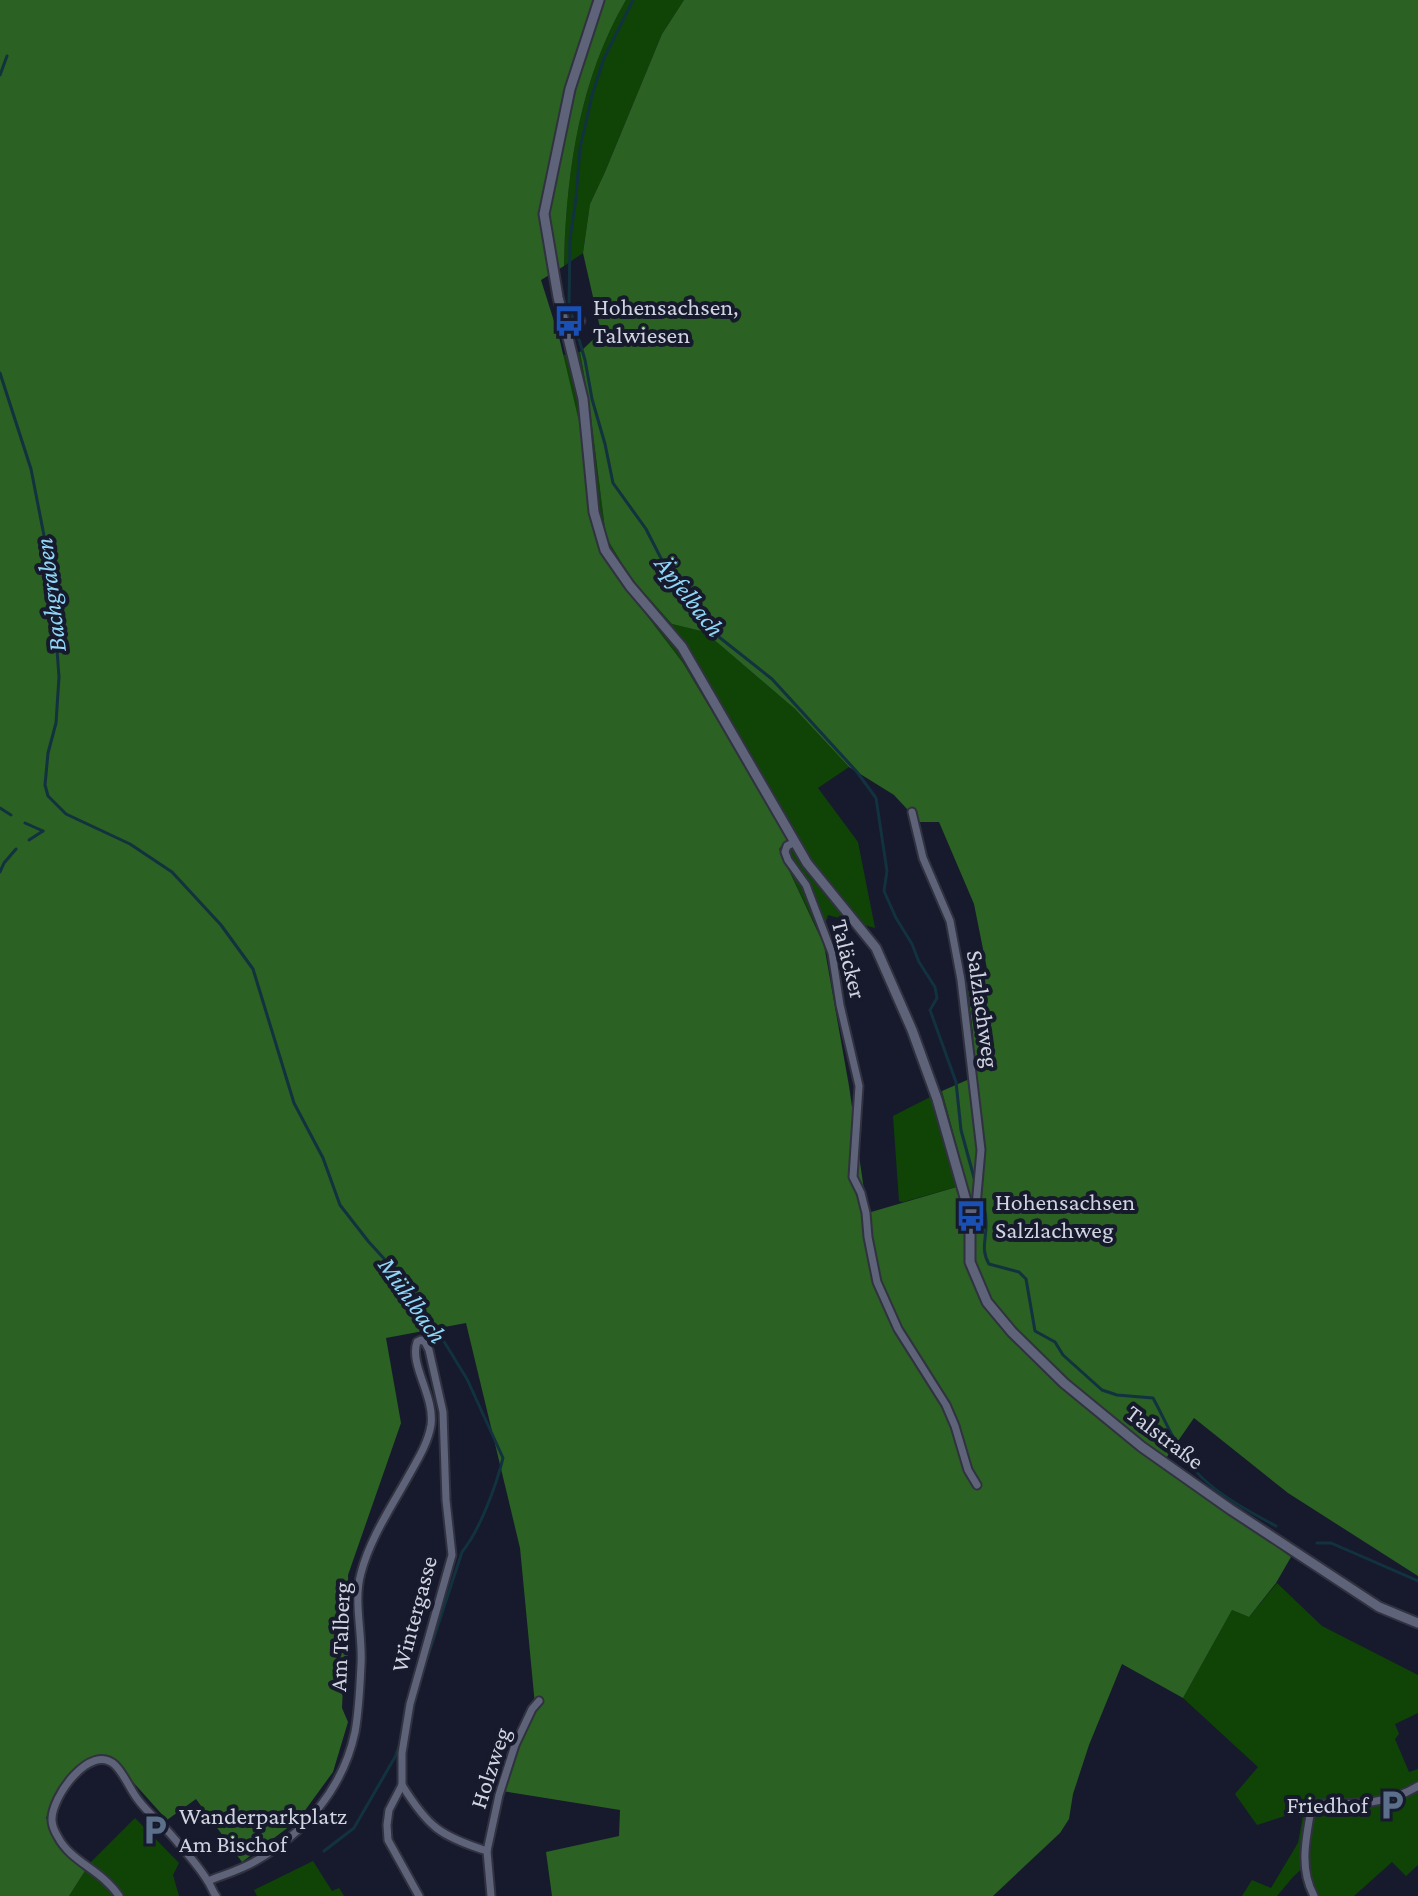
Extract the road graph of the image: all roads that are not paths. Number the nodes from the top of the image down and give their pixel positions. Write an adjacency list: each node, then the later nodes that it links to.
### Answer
1 (599, 0): 3 (street)
2 (581, 321): 3 (street)
3 (566, 328): 5 (street)
4 (912, 812): 6 (street, Salzlachweg)
5 (795, 842): 6 (street, Taläcker); 8 (street, Taläcker)
6 (970, 1215): 9 (street, Talstraße)
7 (417, 1342): 11 (street, Wintergasse); 14 (street, Am Talberg)
8 (977, 1485)
9 (1418, 1623)
10 (539, 1701): 13 (street, Holzweg)
11 (402, 1785): 13 (street); 17 (street, Wintergasse)
12 (1418, 1786): 19 (street)
13 (487, 1851): 18 (street, Holzweg)
14 (208, 1881): 15 (street); 16 (street)
15 (119, 1896)
16 (216, 1896)
17 (419, 1896)
18 (491, 1896)
19 (1314, 1896)

